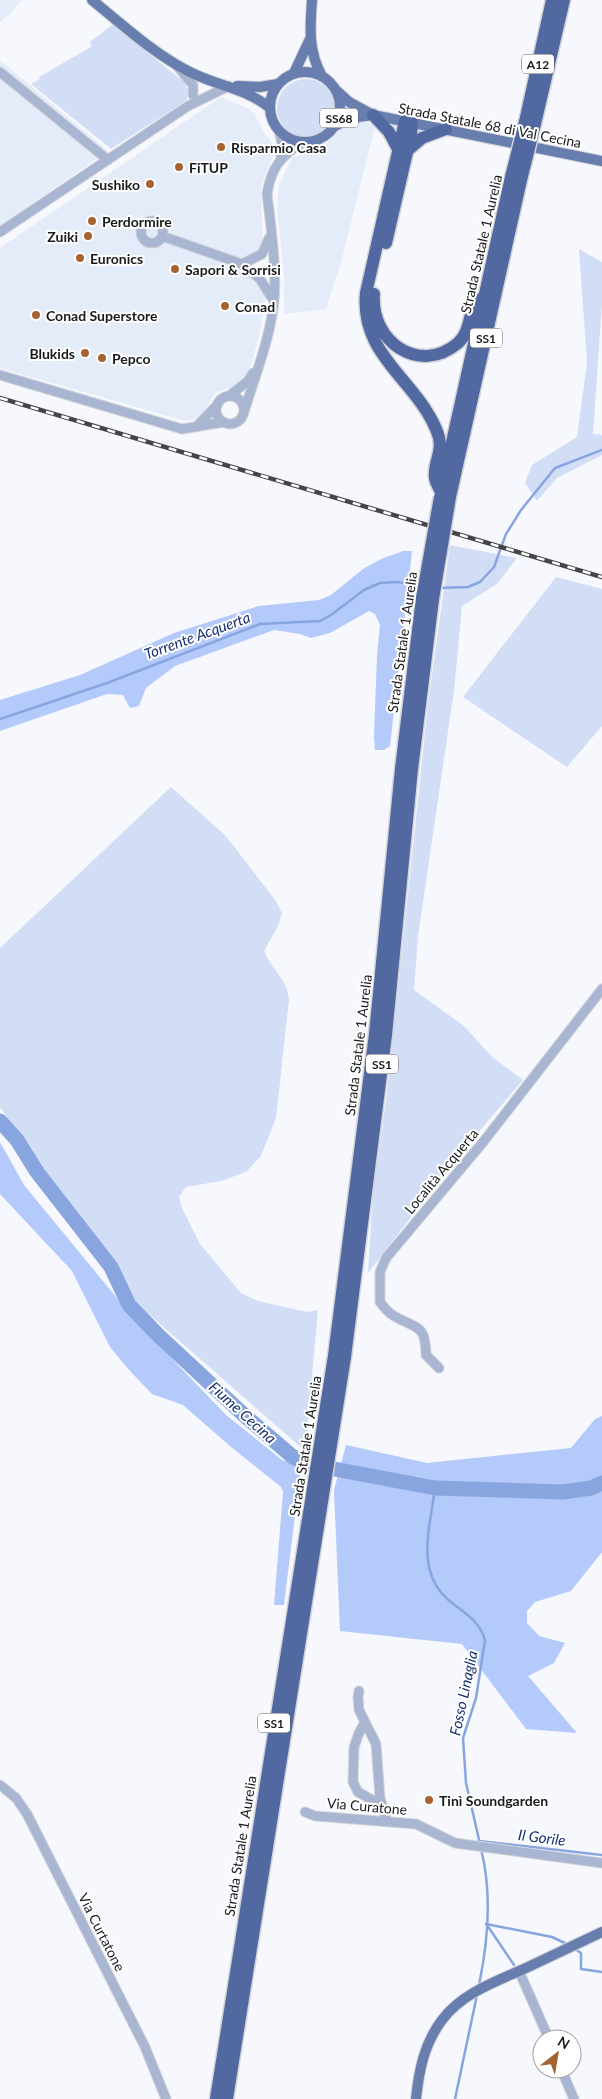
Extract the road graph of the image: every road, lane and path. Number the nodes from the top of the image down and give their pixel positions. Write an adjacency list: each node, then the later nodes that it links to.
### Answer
1 (92, 0): 5 (main road)
2 (312, 0): 4 (main road)
3 (562, 1): 27 (highway, Strada Statale 1 Aurelia / SS1, bridge)
4 (310, 38): 7 (main road); 8 (main road)
5 (173, 63): 9 (main road); 13 (street)
6 (0, 72): 25 (street)
7 (294, 74): 8 (main road); 10 (main road)
8 (322, 76): 12 (main road, Strada Statale 68 di Val Cecina / SS68)
9 (207, 79): 11 (main road); 13 (street); 14 (street)
10 (278, 84): 11 (main road); 16 (main road)
11 (229, 86): 14 (street); 16 (main road)
12 (337, 91): 17 (main road, Strada Statale 68 di Val Cecina / SS68); 19 (main road, SS68)
13 (193, 95): 15 (street)
14 (205, 96): 15 (street)
15 (188, 106): 25 (street)
16 (270, 108): 21 (main road)
17 (373, 115): 18 (main road, Strada Statale 68 di Val Cecina / SS68); 19 (main road, Strada Statale 68 di Val Cecina / SS68); 23 (highway)
18 (409, 122): 20 (main road, Strada Statale 68 di Val Cecina / SS68); 23 (highway)
19 (335, 126): 22 (main road, Strada Statale 68 di Val Cecina / SS68)
20 (446, 129): 23 (highway); 26 (main road, Strada Statale 68 di Val Cecina / SS68)
21 (278, 130): 22 (main road); 24 (street)
22 (304, 142): 24 (street)
23 (403, 149): 32 (highway, SS1); 41 (highway)
24 (281, 158): 29 (street)
25 (108, 160): 28 (street)
26 (602, 161)
27 (516, 178): 32 (highway, Strada Statale 1 Aurelia / SS1); 41 (highway, Strada Statale 1 Aurelia / SS1)
28 (0, 232)
29 (271, 233): 31 (street); 33 (street)
30 (162, 236): 31 (street)
31 (242, 264): 33 (street)
32 (484, 297): 41 (highway, Strada Statale 1 Aurelia / SS1)
33 (273, 301): 34 (street)
34 (258, 367): 36 (street); 38 (street)
35 (0, 375): 40 (street)
36 (229, 396): 37 (street); 38 (street)
37 (218, 404): 39 (street); 40 (street)
38 (244, 412): 39 (street)
39 (224, 422): 40 (street)
40 (196, 427)
41 (444, 495): 44 (highway, Strada Statale 1 Aurelia / SS1, bridge)
42 (602, 989): 43 (street, Località Acquerta)
43 (439, 1368)
44 (313, 1530): 55 (highway, Strada Statale 1 Aurelia / SS1); 58 (highway, Strada Statale 1 Aurelia / SS1)
45 (359, 1691): 46 (street)
46 (365, 1722): 48 (street); 48 (street)
47 (0, 1785): 57 (street, Via Curtatone)
48 (382, 1805): 50 (street)
49 (305, 1812): 50 (street, Via Curatone)
50 (387, 1822): 51 (street, Via Curatone)
51 (602, 1863)
52 (602, 1932): 53 (main road)
53 (519, 1971): 54 (street); 61 (main road)
54 (545, 2029)
55 (233, 2054): 59 (highway, Strada Statale 1 Aurelia / SS1); 60 (highway)
56 (565, 2079): 62 (street)
57 (166, 2099)
58 (216, 2099)
59 (227, 2099)
60 (235, 2099)
61 (416, 2099)
62 (574, 2099)

